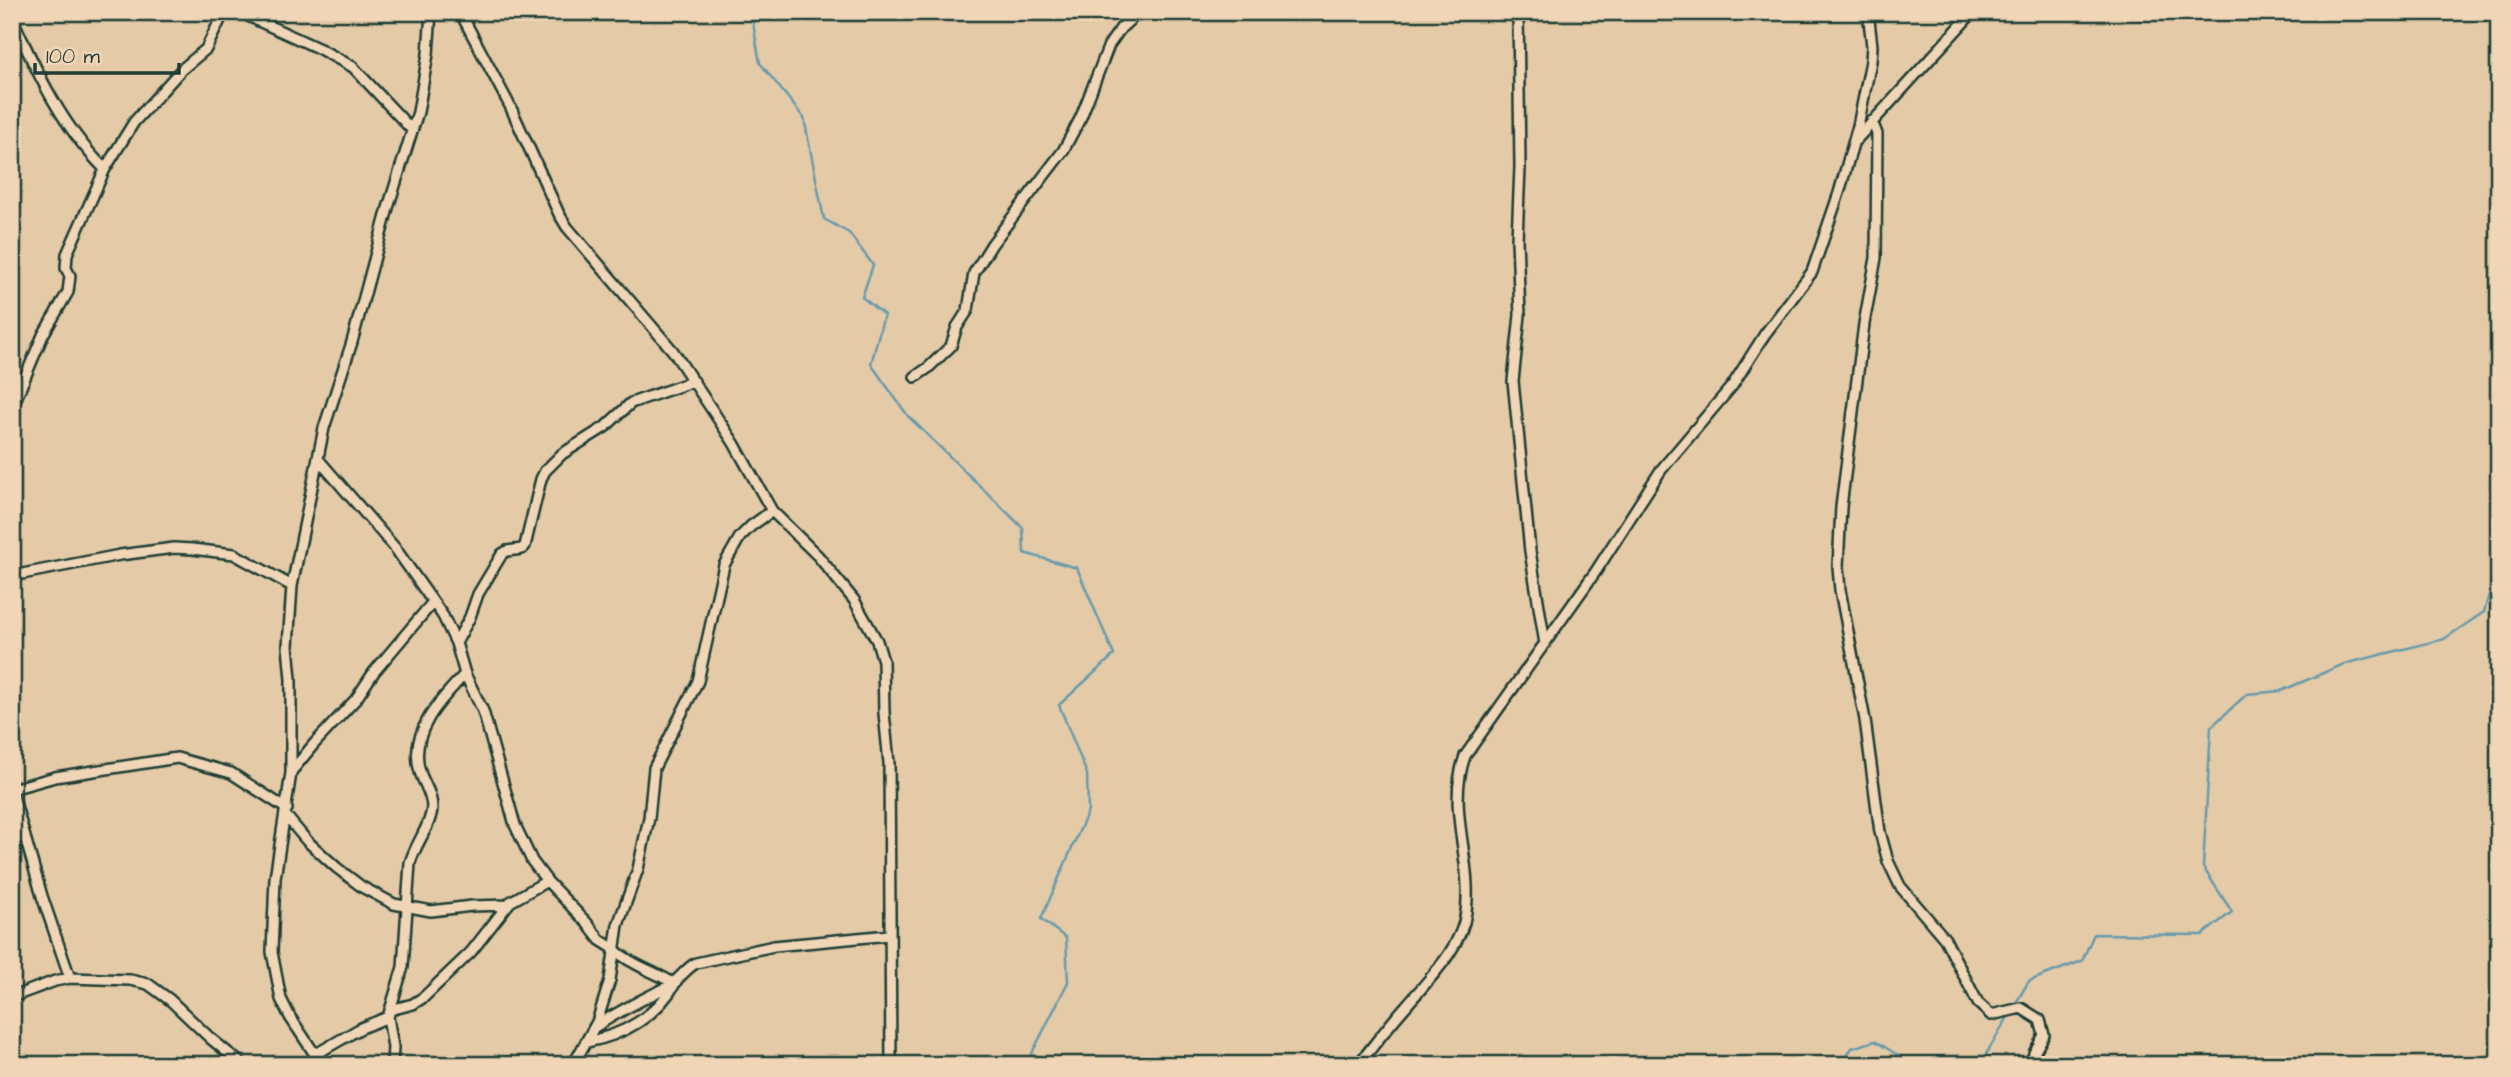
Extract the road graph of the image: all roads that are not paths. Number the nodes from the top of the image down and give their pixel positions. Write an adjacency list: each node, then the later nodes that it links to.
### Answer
1 (224, 12): 13 (street)
2 (239, 12): 11 (street)
3 (431, 12): 11 (street)
4 (460, 12): 15 (street)
5 (1139, 12): 14 (street)
6 (1518, 12): 23 (street)
7 (1868, 12): 12 (street)
8 (1973, 12): 10 (street)
9 (12, 18): 13 (street)
10 (1872, 121): 12 (street); 46 (street)
11 (412, 130): 17 (street)
12 (1851, 146): 23 (street)
13 (105, 169): 16 (street)
14 (915, 377)
15 (694, 381): 18 (street); 22 (street)
16 (12, 408)
17 (318, 459): 20 (street); 21 (street)
18 (772, 511): 31 (street); 32 (street)
19 (12, 576): 20 (street)
20 (292, 586): 25 (street)
21 (433, 602): 22 (street); 25 (street)
22 (456, 643): 24 (street)
23 (1545, 645): 45 (street)
24 (465, 674): 28 (street); 30 (street)
25 (291, 773): 27 (street)
26 (12, 790): 27 (street); 33 (street)
27 (286, 813): 30 (street); 39 (street)
28 (547, 881): 29 (street); 32 (street)
29 (508, 905): 30 (street); 36 (street)
30 (407, 907): 36 (street)
31 (889, 935): 34 (street); 44 (street)
32 (616, 951): 34 (street); 37 (street)
33 (70, 978): 35 (street); 40 (street)
34 (675, 981): 37 (street); 38 (street)
35 (12, 997)
36 (389, 1013): 39 (street); 42 (street)
37 (594, 1028): 38 (street)
38 (587, 1042): 43 (street)
39 (316, 1054): 41 (street)
40 (243, 1065)
41 (322, 1065)
42 (392, 1065)
43 (573, 1065)
44 (891, 1065)
45 (1358, 1065)
46 (2031, 1065)

